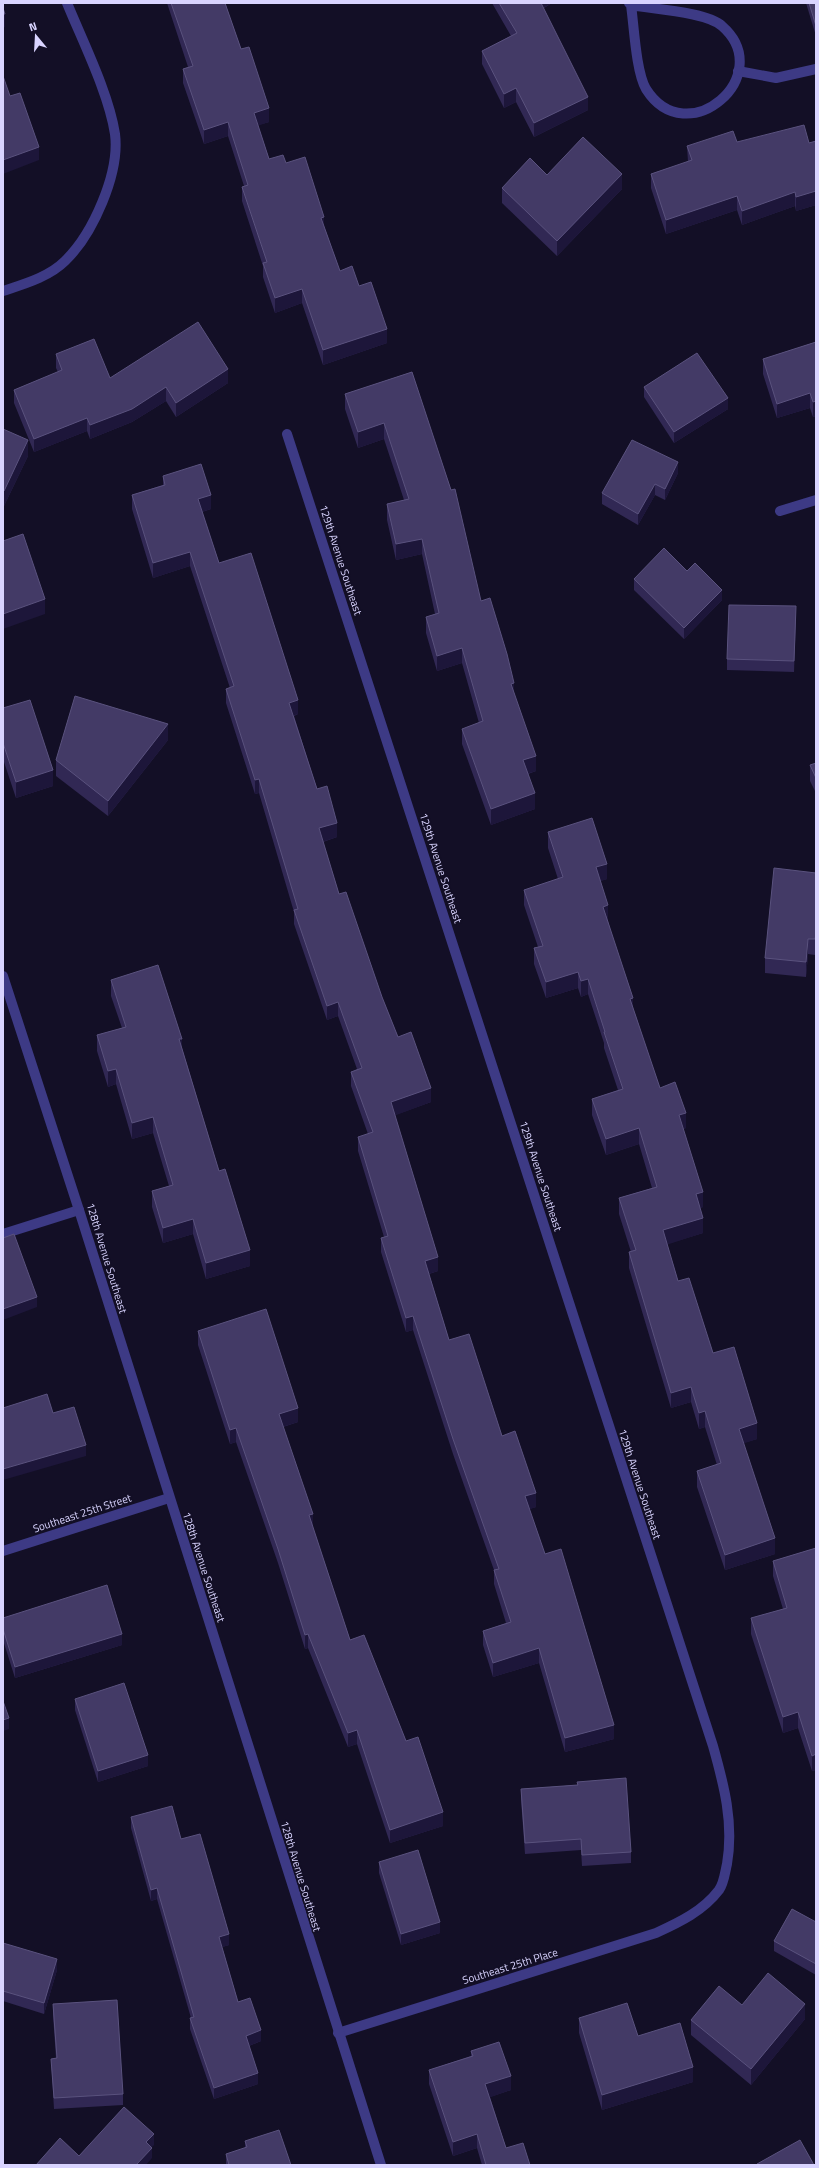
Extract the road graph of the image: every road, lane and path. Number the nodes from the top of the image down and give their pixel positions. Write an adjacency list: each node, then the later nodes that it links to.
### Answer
1 (67, 3): 5 (street)
2 (630, 4): 4 (street); 4 (street)
3 (816, 69): 4 (street)
4 (738, 71)
5 (3, 291)
6 (287, 434): 14 (street, 129th Avenue Southeast)
7 (816, 500): 8 (street)
8 (780, 512)
9 (3, 976): 10 (street, 128th Avenue Southeast)
10 (79, 1210): 11 (street); 12 (street, 128th Avenue Southeast)
11 (3, 1234)
12 (169, 1498): 13 (street, Southeast 25th Street); 15 (street, 128th Avenue Southeast)
13 (3, 1551)
14 (688, 1918): 15 (street, Southeast 25th Place)
15 (338, 2033): 16 (street, 128th Avenue Southeast)
16 (381, 2165)

